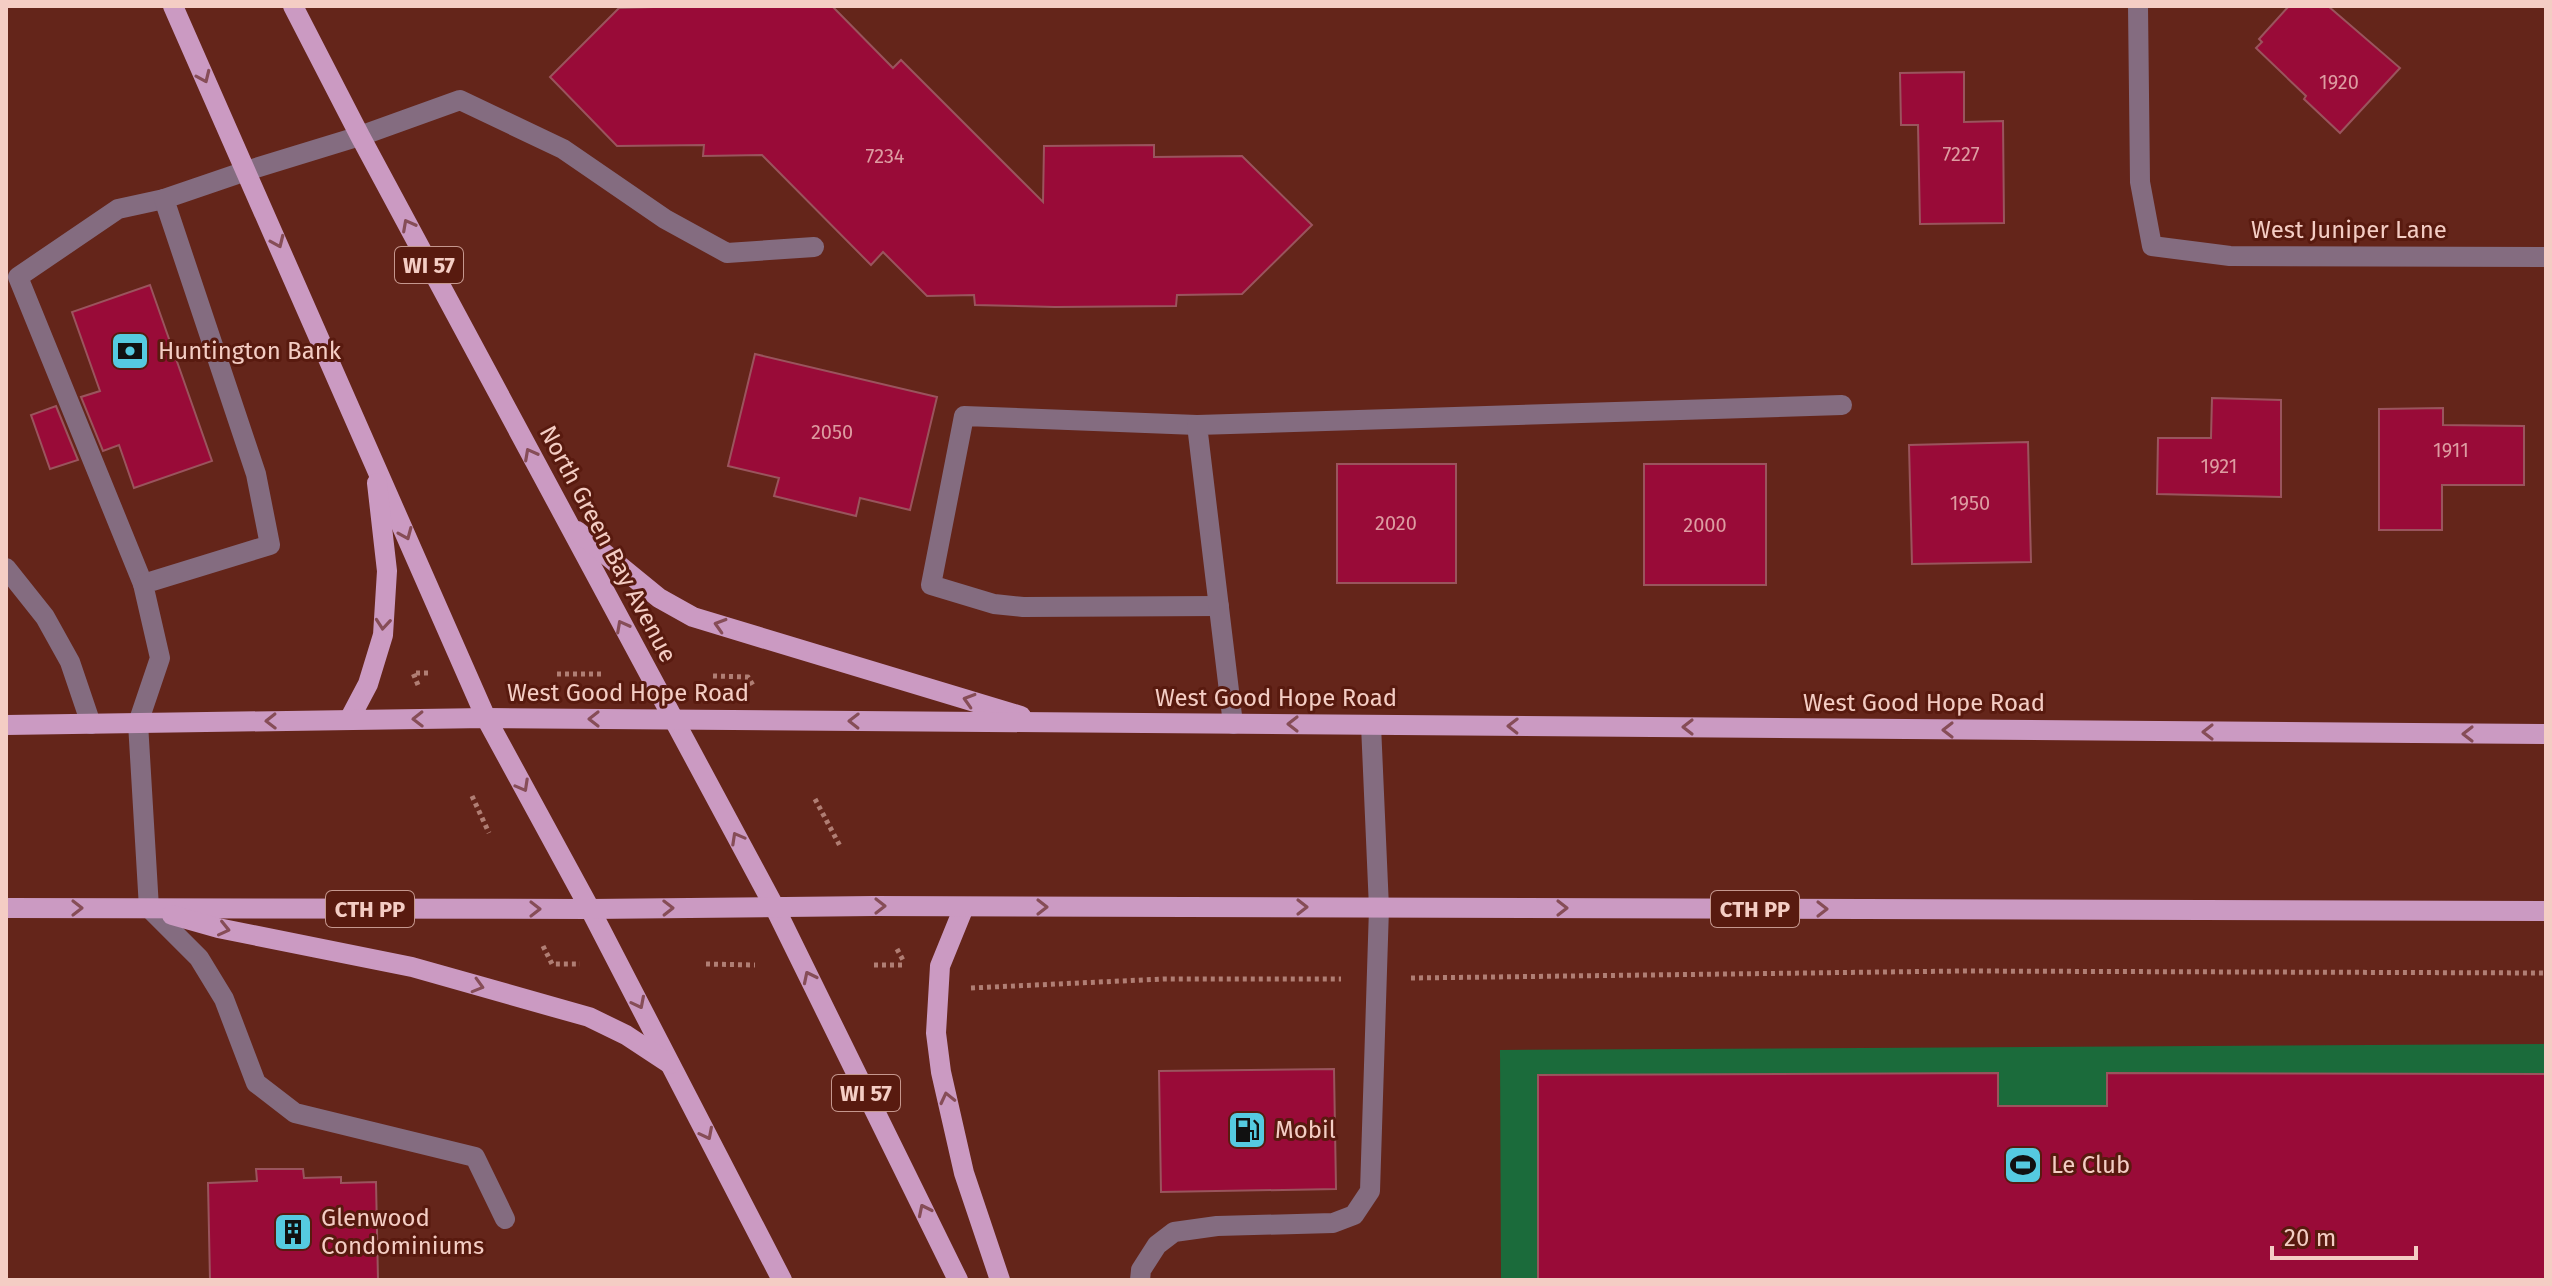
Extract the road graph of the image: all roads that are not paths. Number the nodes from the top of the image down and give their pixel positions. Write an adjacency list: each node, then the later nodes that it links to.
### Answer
1 (173, 6): 5 (main road, one-way to 5)
2 (293, 6): 4 (main road, North Green Bay Avenue / WI 57)
3 (2138, 6): 8 (street, West Juniper Lane)
4 (360, 136): 5 (street); 7 (street); 12 (main road, North Green Bay Avenue / WI 57, one-way to 4)
5 (246, 171): 6 (street); 11 (main road, one-way to 11)
6 (164, 199): 14 (street); 14 (street)
7 (814, 247)
8 (2546, 257)
9 (1842, 405): 10 (street)
10 (1197, 425): 15 (street); 15 (street)
11 (375, 463): 16 (main road, one-way to 16); 18 (main road, one-way to 18)
12 (567, 523): 17 (main road, North Green Bay Avenue / WI 57, one-way to 12); 19 (main road, one-way to 12)
13 (6, 568): 21 (street)
14 (143, 584): 20 (street)
15 (1219, 606): 22 (street)
16 (486, 718): 17 (main road, West Good Hope Road, one-way to 16); 18 (main road, West Good Hope Road, one-way to 18); 31 (main road, one-way to 31)
17 (672, 719): 19 (main road, West Good Hope Road, one-way to 17); 26 (main road, North Green Bay Avenue / WI 57, one-way to 17)
18 (349, 720): 20 (main road, West Good Hope Road, one-way to 20)
19 (1044, 722): 22 (main road, West Good Hope Road)
20 (138, 723): 21 (main road, West Good Hope Road); 29 (street)
21 (91, 724): 23 (main road, West Good Hope Road)
22 (1233, 724): 24 (main road, West Good Hope Road, one-way to 22)
23 (6, 725)
24 (1371, 725): 25 (main road, West Good Hope Road, one-way to 24); 30 (street)
25 (2546, 734)
26 (774, 906): 27 (main road, CTH PP, one-way to 27); 31 (main road, CTH PP, one-way to 26); 36 (main road, North Green Bay Avenue / WI 57, one-way to 26)
27 (964, 907): 30 (main road, CTH PP, one-way to 30); 37 (main road, one-way to 27)
28 (6, 908): 29 (main road, CTH PP, one-way to 29)
29 (149, 908): 31 (main road, CTH PP, one-way to 31); 33 (main road, one-way to 33); 34 (street)
30 (1379, 908): 32 (main road, CTH PP, one-way to 32); 38 (street)
31 (590, 909): 33 (main road, one-way to 33)
32 (2546, 911)
33 (671, 1065): 35 (main road, one-way to 35)
34 (505, 1219)
35 (782, 1280)
36 (958, 1280)
37 (1000, 1280)
38 (1140, 1280)

